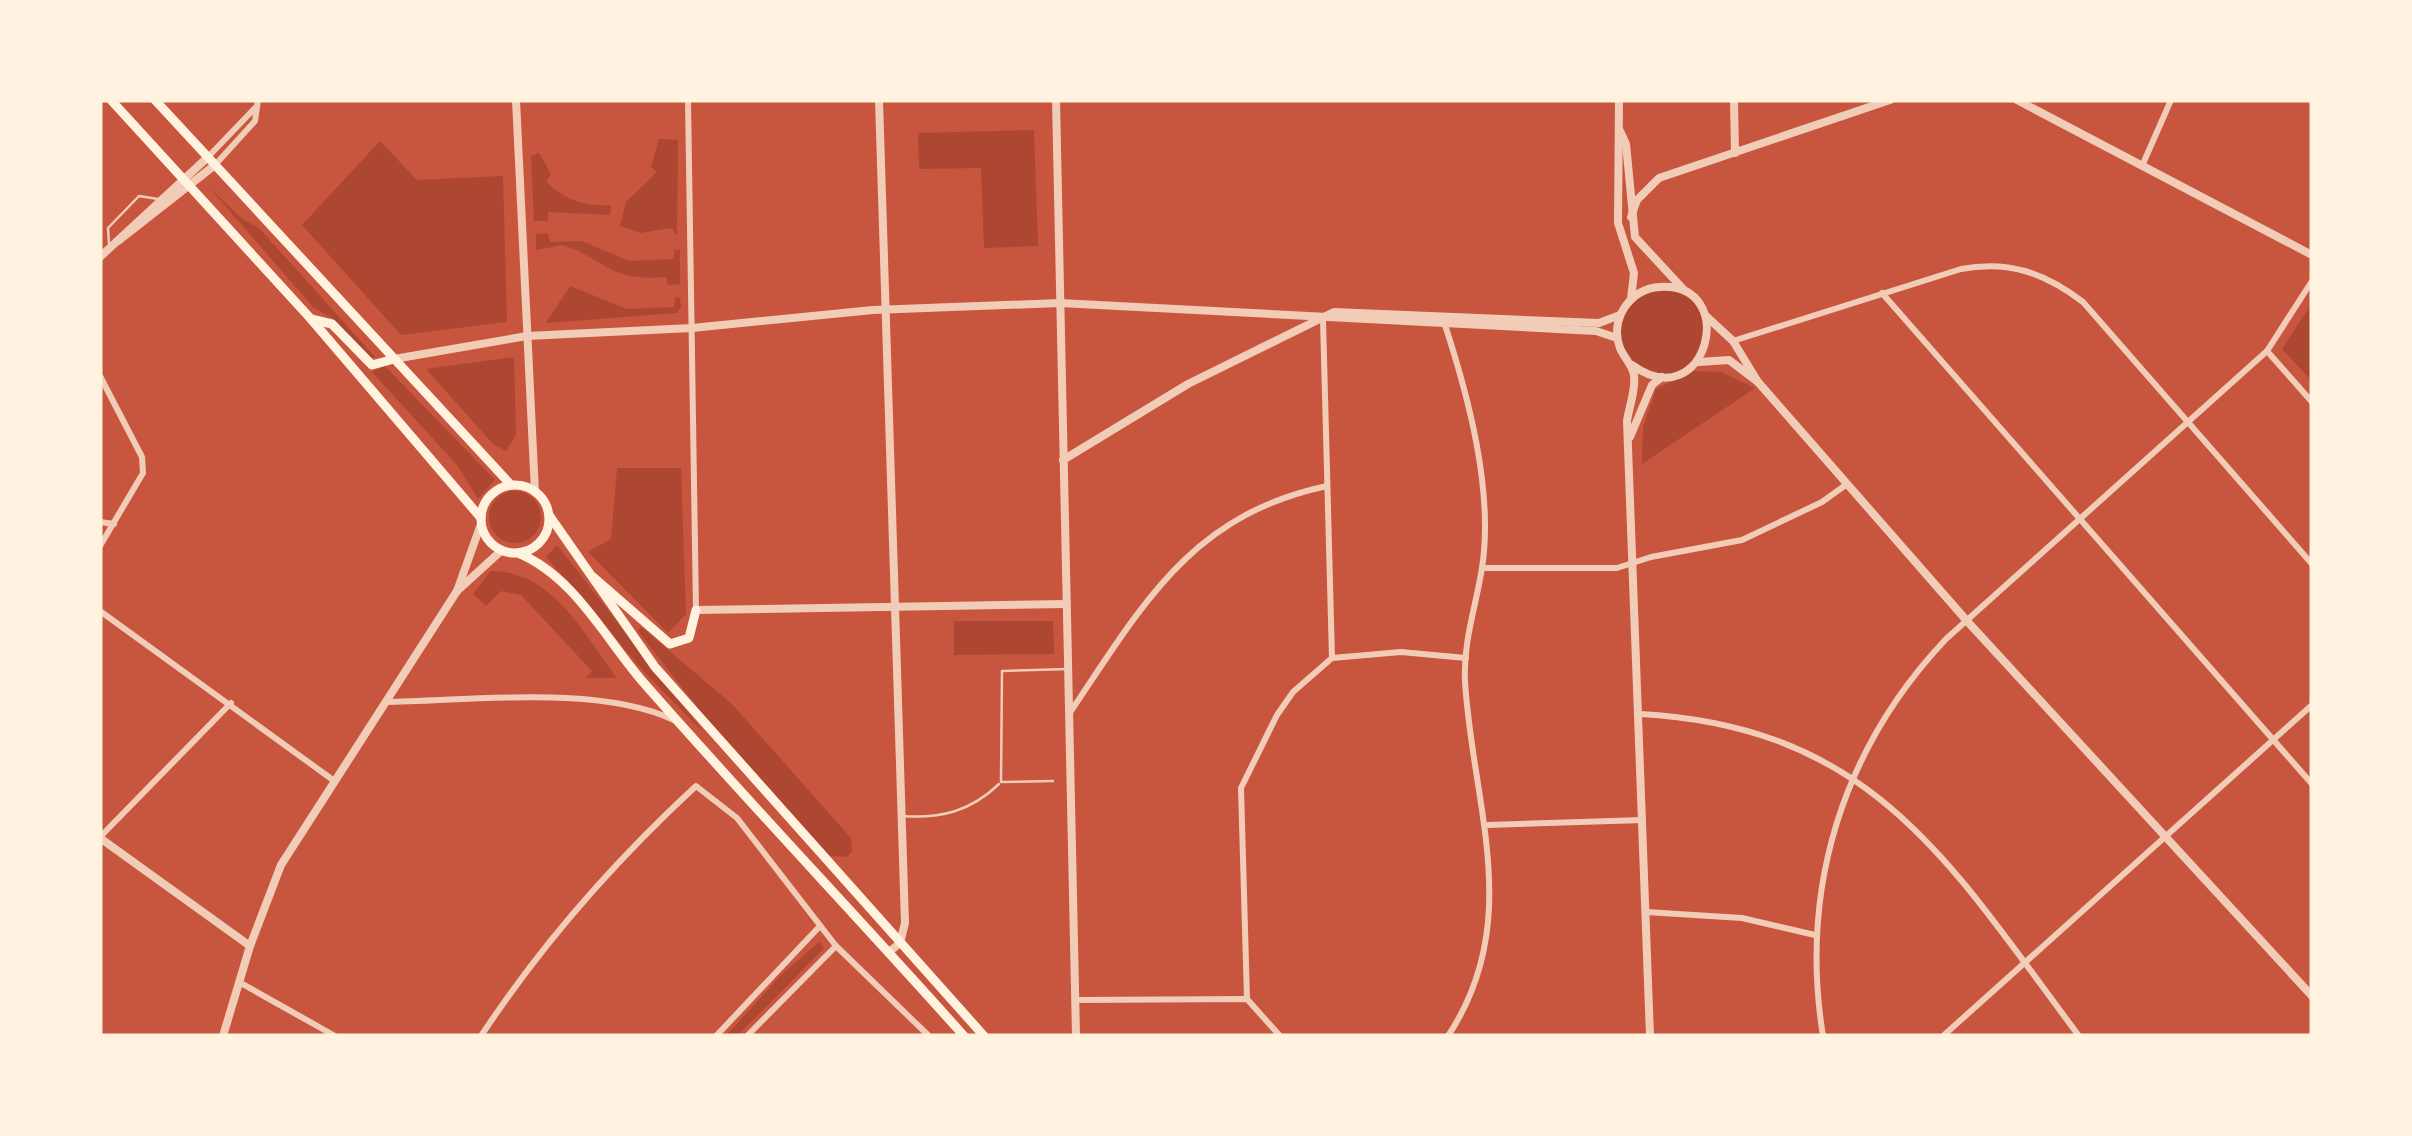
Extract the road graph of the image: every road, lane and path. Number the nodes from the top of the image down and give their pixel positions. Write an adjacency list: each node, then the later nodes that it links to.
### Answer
1 (111, 100): 18 (main road)
2 (155, 100): 16 (main road)
3 (516, 100): 38 (street)
4 (688, 100): 37 (street)
5 (879, 100): 29 (street)
6 (1056, 100): 28 (street)
7 (1620, 100): 14 (street)
8 (1734, 100): 15 (street)
9 (1890, 100): 15 (street)
10 (2017, 100): 13 (street)
11 (2171, 100): 17 (street)
12 (257, 104): 16 (street)
13 (2033, 104): 17 (street)
14 (1620, 131): 20 (street); 26 (street)
15 (1735, 152): 20 (street)
16 (212, 161): 18 (street); 43 (main road)
17 (2142, 166): 22 (street)
18 (187, 183): 19 (street); 21 (street); 34 (main road)
19 (159, 200): 21 (street); 21 (lane)
20 (1631, 217): 27 (street)
21 (115, 244): 23 (street)
22 (2312, 255)
23 (100, 257)
24 (2312, 281): 42 (street)
25 (1882, 293): 41 (street); 50 (street); 58 (street)
26 (1631, 299): 27 (street); 31 (street)
27 (1694, 299): 30 (street)
28 (1060, 304): 29 (street); 33 (street); 52 (street)
29 (885, 310): 37 (street); 71 (street)
30 (1705, 314): 41 (street); 44 (street)
31 (1620, 315): 32 (street); 39 (street)
32 (1442, 316): 35 (street); 36 (street)
33 (1274, 318): 35 (street); 40 (street)
34 (310, 320): 43 (main road); 59 (main road)
35 (1323, 320): 36 (street); 40 (street); 55 (street)
36 (1446, 326): 39 (street); 67 (street)
37 (692, 328): 38 (street); 72 (street)
38 (527, 336): 43 (street); 56 (street)
39 (1617, 338): 45 (street)
40 (1280, 341): 52 (street)
41 (1732, 341): 48 (street)
42 (2267, 351): 49 (street); 50 (street)
43 (394, 359): 54 (main road)
44 (1694, 364): 47 (street); 48 (street)
45 (1632, 365): 47 (street); 51 (street)
46 (100, 376): 61 (street)
47 (1662, 377): 51 (street)
48 (1758, 382): 53 (street)
49 (2312, 402)
50 (2189, 420): 58 (street); 66 (street)
51 (1630, 436): 65 (street)
52 (1063, 460): 70 (street)
53 (1847, 484): 65 (street); 74 (street)
54 (511, 485): 56 (main road); 59 (main road)
55 (1328, 486): 75 (street); 81 (street)
56 (535, 492): 57 (main road)
57 (549, 515): 64 (main road); 68 (main road)
58 (2079, 519): 74 (street); 84 (street)
59 (481, 521): 63 (main road); 69 (street)
60 (100, 522): 61 (street)
61 (114, 524): 62 (street)
62 (100, 546)
63 (502, 550): 64 (main road); 69 (street)
64 (518, 552): 83 (main road)
65 (1635, 562): 67 (street); 82 (street)
66 (2312, 564)
67 (1482, 568): 76 (street)
68 (588, 575): 72 (main road); 96 (main road)
69 (457, 592): 79 (street)
70 (1066, 604): 71 (street); 77 (street)
71 (894, 608): 72 (street); 90 (street)
72 (696, 610)
73 (100, 611): 78 (street)
74 (1966, 621): 85 (street); 94 (street)
75 (1332, 658): 76 (street); 107 (street)
76 (1466, 658): 92 (street)
77 (1068, 669): 81 (street); 87 (lane)
78 (231, 702): 86 (street); 93 (street)
79 (383, 702): 83 (street); 86 (street)
80 (2312, 705): 84 (street)
81 (1069, 714): 108 (street)
82 (1640, 714): 85 (street); 91 (street)
83 (682, 723): 95 (main road)
84 (2272, 739): 89 (street); 94 (street)
85 (1852, 776): 99 (street); 104 (street)
86 (333, 780): 101 (street)
87 (1001, 782): 88 (lane); 90 (lane)
88 (1053, 782)
89 (2312, 784)
90 (900, 816): 100 (street)
91 (1643, 820): 92 (street); 97 (street)
92 (1488, 826): 119 (street)
93 (100, 837): 101 (street)
94 (2166, 837): 104 (street); 106 (street)
95 (837, 894): 96 (street); 103 (main road)
96 (856, 895): 100 (main road)
97 (1646, 912): 99 (street); 120 (street)
98 (820, 926): 102 (street); 111 (street); 112 (street)
99 (1815, 935): 121 (street)
100 (900, 943): 103 (street); 116 (main road)
101 (250, 946): 105 (street)
102 (836, 946): 113 (street); 114 (street)
103 (889, 952): 115 (main road)
104 (2023, 962): 122 (street); 123 (street)
105 (239, 982): 109 (street); 110 (street)
106 (2312, 996)
107 (1247, 999): 108 (street); 118 (street)
108 (1075, 1000): 117 (street)
109 (223, 1036)
110 (336, 1036)
111 (482, 1036)
112 (716, 1036)
113 (747, 1036)
114 (930, 1036)
115 (964, 1036)
116 (984, 1036)
117 (1076, 1036)
118 (1280, 1036)
119 (1448, 1036)
120 (1650, 1036)
121 (1823, 1036)
122 (1942, 1036)
123 (2078, 1036)

